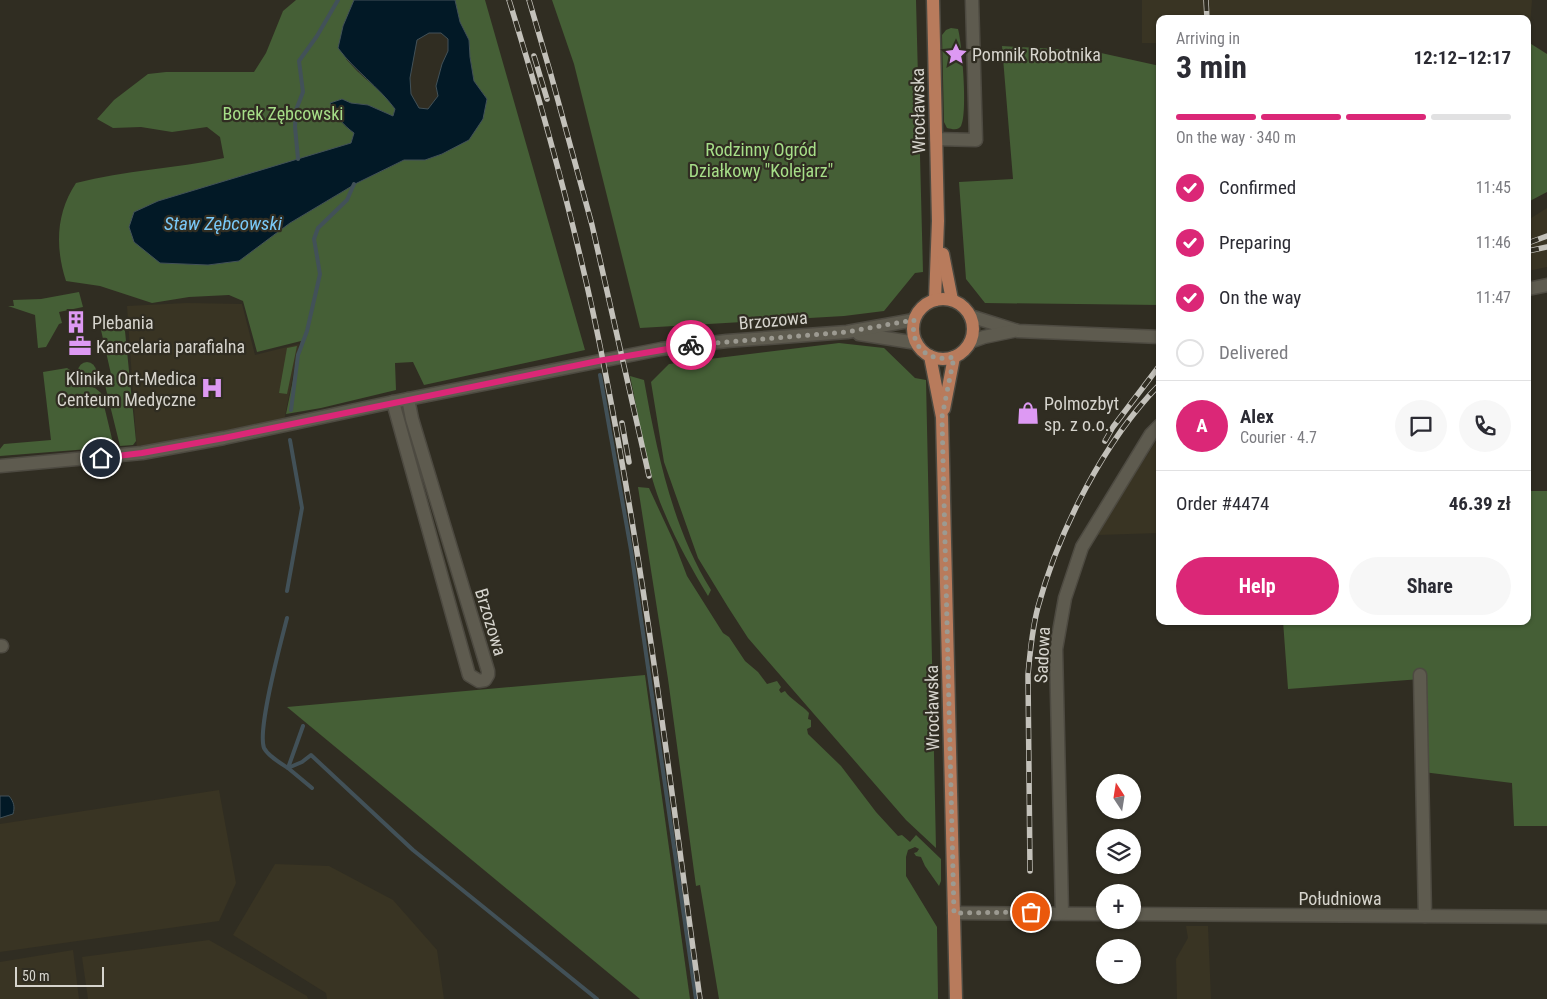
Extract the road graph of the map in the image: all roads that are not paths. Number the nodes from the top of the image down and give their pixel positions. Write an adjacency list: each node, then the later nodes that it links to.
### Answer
1 (933, 0): 3 (main road, Wrocławska)
2 (972, 0): 3 (street)
3 (936, 139): 4 (main road, Wrocławska)
4 (938, 221): 7 (main road, Wrocławska); 8 (main road, Wrocławska)
5 (1547, 285): 6 (street)
6 (1531, 288)
7 (935, 300): 8 (main road); 10 (main road)
8 (952, 300): 9 (main road)
9 (970, 316): 11 (street); 14 (main road)
10 (914, 320): 12 (street, Brzozowa); 15 (main road)
11 (1018, 331): 13 (street); 14 (street)
12 (846, 332): 15 (street, Brzozowa); 18 (street, Brzozowa)
13 (1156, 337)
14 (970, 342): 17 (main road)
15 (916, 343): 16 (main road)
16 (930, 356): 17 (main road); 20 (main road, Wrocławska)
17 (954, 357): 20 (main road, Wrocławska)
18 (408, 399): 19 (street, Brzozowa); 19 (street, Brzozowa)
19 (393, 402): 22 (street, Brzozowa)
20 (942, 417): 24 (main road, Wrocławska)
21 (1156, 429): 25 (street, Sadowa)
22 (0, 466)
23 (1420, 675): 28 (street)
24 (958, 913): 25 (street); 30 (main road, Wrocławska)
25 (1062, 913): 26 (street)
26 (1096, 914)
27 (1141, 914): 28 (street, Południowa)
28 (1425, 916): 29 (street, Południowa)
29 (1547, 918)
30 (956, 999)

